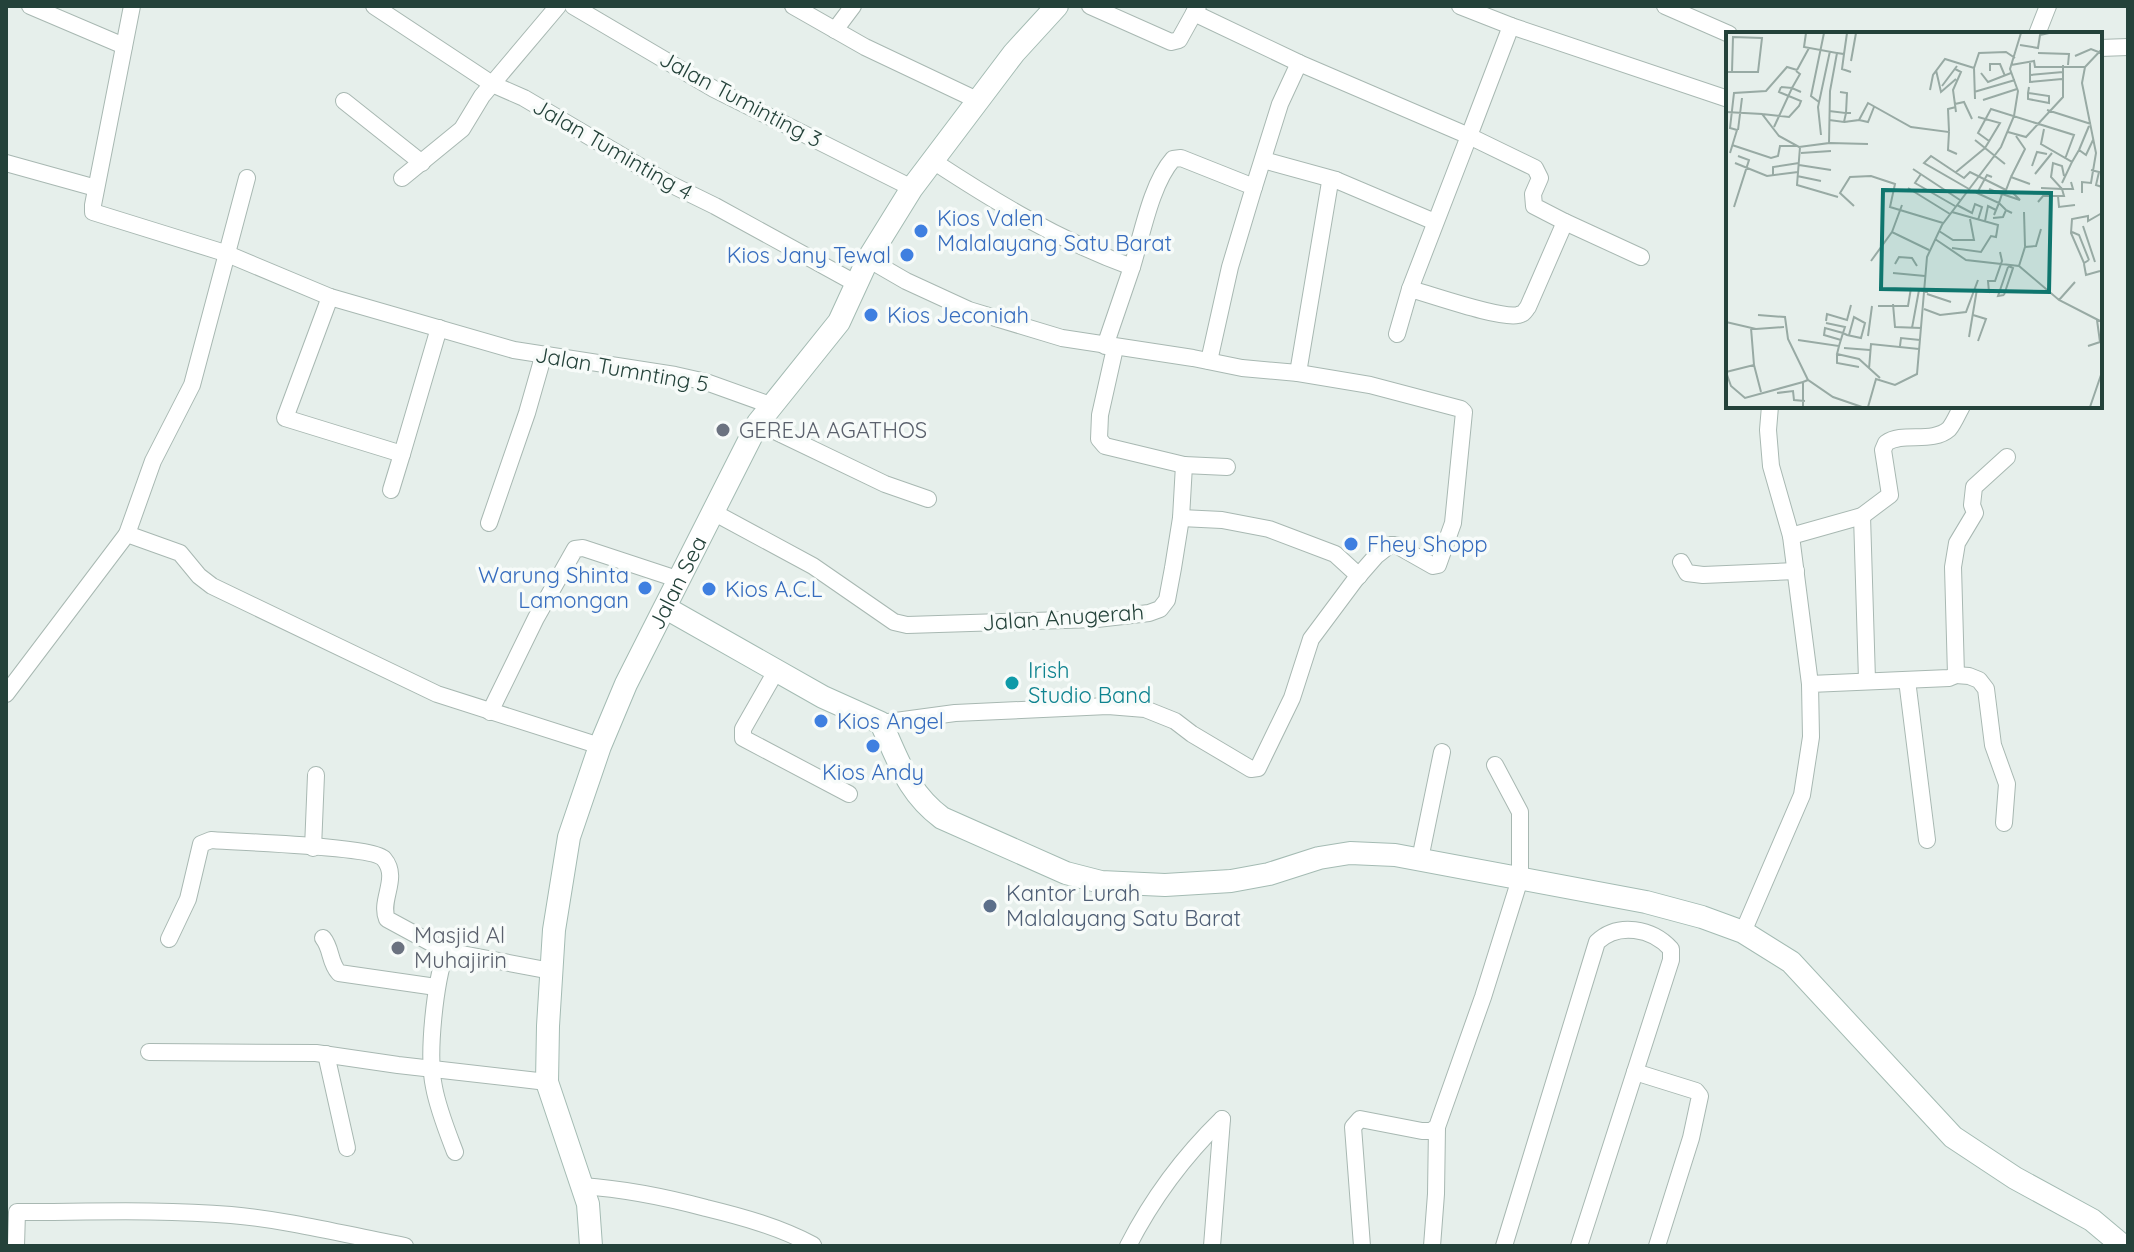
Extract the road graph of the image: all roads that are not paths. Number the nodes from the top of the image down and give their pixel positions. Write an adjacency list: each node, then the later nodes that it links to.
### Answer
1 (30, 6): 18 (street)
2 (132, 6): 18 (street)
3 (374, 6): 22 (street, Jalan Tuminting 4)
4 (558, 6): 22 (street)
5 (573, 6): 36 (street, Jalan Tuminting 3)
6 (793, 6): 15 (street)
7 (853, 6): 15 (street)
8 (1057, 6): 25 (street, Jalan Sea)
9 (1090, 6): 13 (street)
10 (1460, 6): 14 (street)
11 (1665, 6): 17 (street)
12 (2048, 6): 16 (street)
13 (1196, 9): 21 (street)
14 (1511, 26): 23 (street); 26 (street)
15 (835, 30): 25 (street)
16 (2038, 32)
17 (1726, 33)
18 (124, 46): 35 (street)
19 (2128, 47): 20 (street)
20 (2102, 48)
21 (1299, 63): 26 (street); 27 (street)
22 (492, 84): 30 (street); 43 (street, Jalan Tuminting 4)
23 (1726, 98)
24 (344, 101): 30 (street)
25 (979, 101): 28 (street, Jalan Sea)
26 (1469, 136): 37 (street); 38 (street)
27 (1263, 160): 33 (street); 34 (street)
28 (933, 161): 36 (street, Jalan Sea); 42 (street)
29 (6, 163): 35 (street)
30 (422, 163): 32 (street)
31 (247, 178): 39 (street)
32 (402, 178)
33 (1336, 180): 37 (street); 51 (street)
34 (1254, 187): 42 (street); 50 (street)
35 (96, 188): 39 (street, Jalan Tumnting 5)
36 (912, 188): 41 (street, Jalan Sea)
37 (1435, 222): 44 (street)
38 (1565, 222): 40 (street); 44 (street)
39 (225, 253): 45 (street, Jalan Tumnting 5); 65 (street)
40 (1641, 257)
41 (868, 259): 43 (street, Jalan Sea); 48 (street)
42 (1132, 267): 48 (street)
43 (857, 284): 54 (street, Jalan Sea)
44 (1410, 289): 47 (street)
45 (330, 297): 46 (street, Jalan Tumnting 5); 55 (street)
46 (439, 328): 49 (street, Jalan Tumnting 5); 55 (street)
47 (1397, 334)
48 (1110, 347): 50 (street); 57 (street)
49 (543, 357): 54 (street, Jalan Tumnting 5); 64 (street)
50 (1209, 361): 51 (street)
51 (1298, 373): 69 (street)
52 (1770, 408): 66 (street)
53 (1961, 408): 62 (street)
54 (764, 414): 60 (street, Jalan Tumnting 5); 61 (street, Jalan Sea)
55 (402, 454): 59 (street)
56 (2007, 457): 73 (street)
57 (1184, 465): 58 (street); 63 (street, Jalan Anugerah)
58 (1227, 467)
59 (391, 490)
60 (928, 499)
61 (713, 512): 63 (street, Jalan Anugerah); 70 (street, Jalan Sea)
62 (1862, 516): 66 (street); 74 (street)
63 (1181, 518): 69 (street)
64 (489, 523)
65 (127, 534): 77 (street); 78 (street)
66 (1791, 536): 68 (street)
67 (1681, 562): 68 (street)
68 (1796, 571): 76 (street)
69 (1359, 576): 79 (street)
70 (680, 580): 71 (street, Jalan Sea); 78 (street)
71 (666, 608): 72 (street); 80 (street, Jalan Sea)
72 (776, 671): 79 (street); 84 (street)
73 (1956, 675): 75 (street); 85 (street)
74 (1867, 680): 75 (street); 76 (street)
75 (1907, 680): 86 (street)
76 (1810, 684): 92 (street)
77 (6, 694)
78 (490, 712): 80 (street)
79 (881, 723): 88 (street)
80 (600, 746): 97 (street, Jalan Sea)
81 (1442, 752): 88 (street)
82 (1495, 765): 89 (street)
83 (316, 775): 87 (street)
84 (849, 794)
85 (2004, 823)
86 (1927, 840)
87 (313, 848): 95 (street); 96 (street)
88 (1420, 859): 89 (street)
89 (1520, 879): 90 (street); 104 (street)
90 (1654, 904): 91 (street); 92 (street); 93 (street)
91 (1632, 930): 93 (street); 117 (street)
92 (1743, 932): 120 (street)
93 (1649, 934): 102 (street)
94 (323, 938): 98 (street)
95 (169, 939)
96 (446, 951): 97 (street); 98 (street)
97 (551, 971): 103 (street, Jalan Sea)
98 (436, 987): 101 (street)
99 (149, 1052): 100 (street)
100 (326, 1054): 101 (street); 105 (street)
101 (431, 1069): 103 (street); 106 (street)
102 (1635, 1072): 118 (street); 119 (street)
103 (547, 1082): 107 (street, Jalan Sea)
104 (1437, 1127): 115 (street); 116 (street)
105 (347, 1148)
106 (455, 1152)
107 (582, 1186): 109 (street); 112 (street, Jalan Sea)
108 (378, 1243): 110 (street); 111 (street)
109 (813, 1245)
110 (16, 1246)
111 (405, 1246)
112 (591, 1246)
113 (1128, 1246): 114 (street)
114 (1212, 1246)
115 (1362, 1246)
116 (1432, 1246)
117 (1504, 1246)
118 (1579, 1246)
119 (1657, 1246)
120 (2123, 1246)

